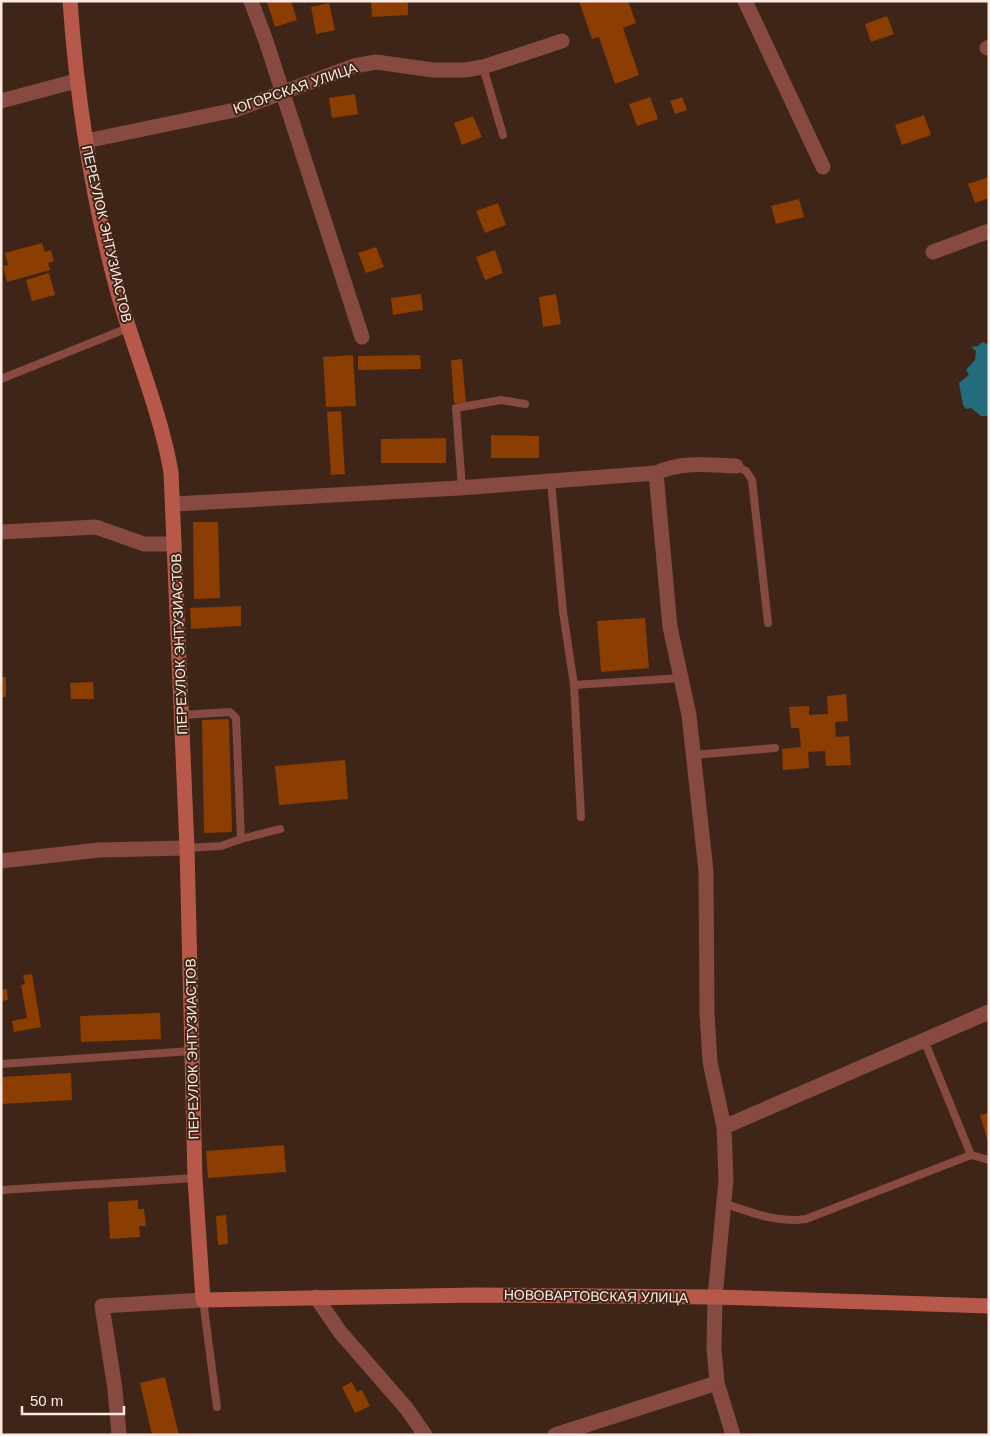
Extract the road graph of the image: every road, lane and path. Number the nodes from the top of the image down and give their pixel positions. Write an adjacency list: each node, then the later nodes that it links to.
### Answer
1 (70, 1): 6 (main road, ПЕРЕУЛОК ЭНТУЗИАСТОВ)
2 (251, 1): 7 (street)
3 (745, 1): 11 (street)
4 (562, 41): 5 (street, ЮГОРСКАЯ УЛИЦА)
5 (483, 67): 7 (street, ЮГОРСКАЯ УЛИЦА); 9 (lane)
6 (76, 81): 8 (street); 10 (main road, ПЕРЕУЛОК ЭНТУЗИАСТОВ)
7 (282, 94): 10 (street, ЮГОРСКАЯ УЛИЦА); 15 (street)
8 (1, 101)
9 (503, 134)
10 (86, 141): 14 (main road, ПЕРЕУЛОК ЭНТУЗИАСТОВ)
11 (823, 167)
12 (989, 231): 13 (street)
13 (933, 252)
14 (128, 328): 16 (lane); 22 (main road, ПЕРЕУЛОК ЭНТУЗИАСТОВ)
15 (362, 337)
16 (1, 379)
17 (525, 404): 21 (lane)
18 (736, 466): 19 (street); 25 (lane)
19 (656, 473): 20 (street); 26 (street)
20 (551, 481): 21 (street); 27 (lane)
21 (462, 488): 22 (street)
22 (174, 504): 24 (main road, ПЕРЕУЛОК ЭНТУЗИАСТОВ)
23 (1, 532): 24 (street)
24 (174, 544): 28 (main road, ПЕРЕУЛОК ЭНТУЗИАСТОВ)
25 (768, 623)
26 (681, 678): 27 (lane); 30 (street)
27 (574, 685): 31 (lane)
28 (182, 715): 33 (lane); 34 (main road, ПЕРЕУЛОК ЭНТУЗИАСТОВ)
29 (775, 748): 30 (lane)
30 (693, 755): 40 (street)
31 (581, 816)
32 (280, 830): 33 (lane)
33 (241, 839): 34 (lane)
34 (187, 848): 35 (street); 38 (main road, ПЕРЕУЛОК ЭНТУЗИАСТОВ)
35 (1, 861)
36 (989, 1012): 37 (street)
37 (924, 1040): 40 (street); 41 (lane)
38 (192, 1051): 39 (lane); 43 (main road, ПЕРЕУЛОК ЭНТУЗИАСТОВ)
39 (1, 1064)
40 (724, 1126): 45 (street)
41 (970, 1156): 42 (lane); 45 (lane)
42 (989, 1160)
43 (195, 1178): 44 (lane); 48 (main road, ПЕРЕУЛОК ЭНТУЗИАСТОВ)
44 (1, 1190)
45 (726, 1204): 47 (street)
46 (316, 1297): 47 (main road, НОВОВАРТОВСКАЯ УЛИЦА); 48 (main road, НОВОВАРТОВСКАЯ УЛИЦА); 53 (street)
47 (716, 1297): 49 (main road, НОВОВАРТОВСКАЯ УЛИЦА); 50 (street)
48 (203, 1300): 51 (lane, ПЕРЕУЛОК ЭНТУЗИАСТОВ); 52 (street)
49 (989, 1306)
50 (717, 1383): 54 (street); 55 (street)
51 (217, 1407)
52 (118, 1435)
53 (425, 1435)
54 (555, 1435)
55 (733, 1435)

